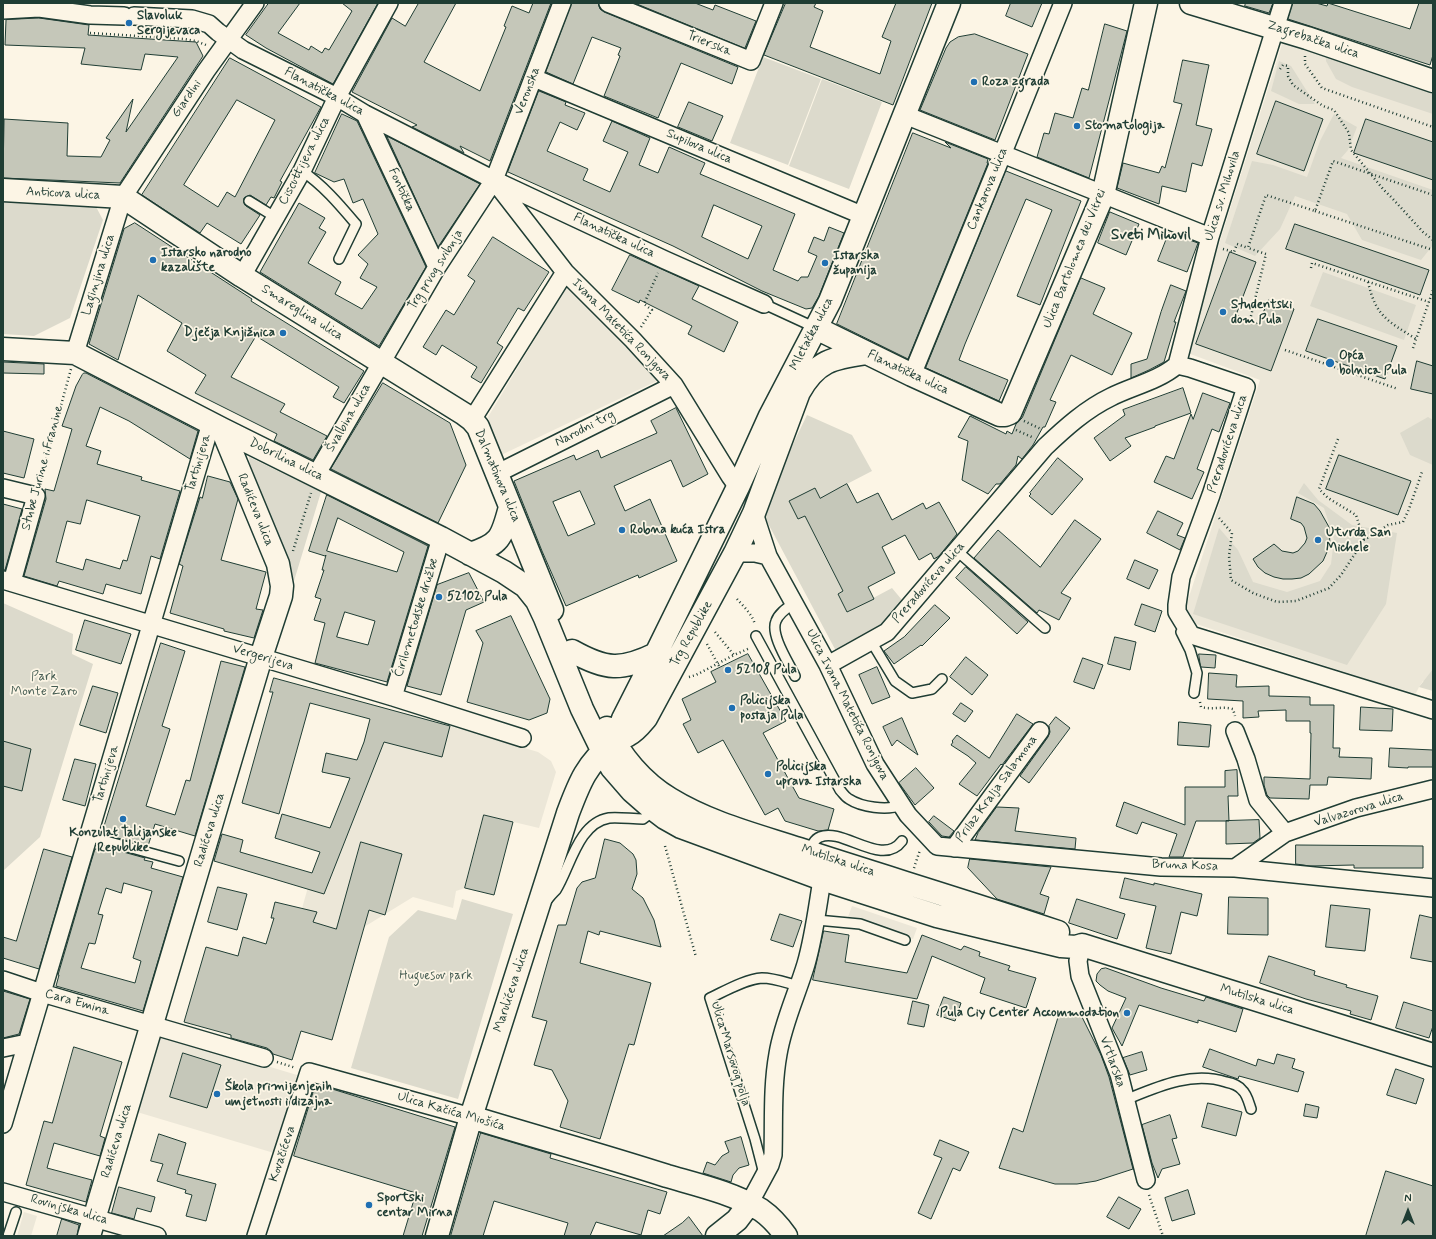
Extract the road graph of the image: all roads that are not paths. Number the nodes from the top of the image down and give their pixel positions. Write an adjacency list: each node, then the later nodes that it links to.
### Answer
1 (255, 3): 13 (street, Giardini)
2 (389, 3): 16 (street, Ciscuttijeva ulica)
3 (562, 3): 14 (street, Veronska)
4 (608, 3): 5 (street, Trierska)
5 (774, 3)
6 (949, 3): 18 (main road, Mletačka ulica)
7 (1063, 3): 19 (street, Cankarova ulica)
8 (1146, 3): 23 (main road, Ulica Bartolomea dei Vitrei)
9 (1192, 3): 12 (main road, Zagrebačka ulica)
10 (1283, 3): 12 (street, Ulica sv. Mihovila)
11 (3, 10): 13 (street, Flanatička ulica)
12 (1276, 28): 15 (main road, Zagrebačka ulica); 28 (street, Ulica sv. Mihovila)
13 (223, 46): 16 (street, Flanatička ulica); 24 (street, Giardini)
14 (534, 78): 21 (street, Veronska); 26 (street, Supilova ulica)
15 (1433, 81)
16 (337, 97): 17 (street, Flanatička ulica); 20 (street, Ciscuttijeva ulica)
17 (366, 114): 21 (street, Flanatička ulica); 30 (street, Fontička)
18 (905, 115): 19 (street); 26 (main road, Mletačka ulica)
19 (1002, 155): 23 (street); 40 (street, Cankarova ulica)
20 (302, 171): 27 (street, Ciscuttijeva ulica); 29 (lane)
21 (494, 180): 30 (street, Trg prvog svibnja); 31 (street, Ivana Matetića Ronjgova); 33 (street, Flanatička ulica)
22 (3, 190): 24 (main road, Anticova ulica)
23 (1103, 195): 28 (street); 43 (main road, Ulica Bartolomea dei Vitrei)
24 (123, 197): 32 (main road, Smareglina ulica); 36 (street, Laginjina ulica)
25 (249, 201): 27 (lane)
26 (864, 216): 34 (main road, Mletačka ulica)
27 (275, 217): 32 (street, Ciscuttijeva ulica)
28 (1210, 237): 39 (street, Ulica sv. Mihovila)
29 (339, 259)
30 (437, 267): 38 (street, Trg prvog svibnja)
31 (566, 272): 41 (street, Ivana Matetića Ronjgova); 42 (street)
32 (242, 276): 38 (main road, Smareglina ulica)
33 (764, 304): 34 (lane, Flanatička ulica)
34 (816, 328): 37 (main road, Flanatička ulica); 47 (main road, Mletačka ulica)
35 (3, 349): 36 (main road, Dobrilina ulica)
36 (75, 353): 44 (main road, Dobrilina ulica)
37 (867, 353): 40 (main road, Flanatička ulica); 50 (main road, Mletačka ulica)
38 (381, 362): 42 (main road, Dalmatinova ulica); 46 (street, Švalbina ulica)
39 (1177, 365): 53 (street, Preradovićeva ulica); 58 (street, Preradovićeva ulica)
40 (912, 375): 43 (main road, Flanatička ulica)
41 (674, 385): 45 (street, Narodni trg); 47 (street, Ivana Matetića Ronjgova)
42 (472, 420): 45 (main road, Dalmatinova ulica)
43 (1014, 421)
44 (217, 426): 46 (main road, Dobrilina ulica); 61 (street, Tartinijeva); 67 (main road, Radićeva ulica)
45 (496, 474): 49 (main road, Dalmatinova ulica)
46 (316, 475): 52 (main road, Dobrilina ulica)
47 (738, 486): 51 (main road, Mletačka ulica)
48 (3, 488): 57 (street, Stube Jurine i Franine)
49 (510, 507): 55 (main road); 60 (main road, Dalmatinova ulica)
50 (754, 513): 54 (main road, Trg Republike); 56 (street)
51 (719, 526): 66 (main road, Trg Republike)
52 (441, 538): 55 (main road, Dobrilina ulica); 72 (street, Ćirilometodske družbe)
53 (957, 551): 62 (lane); 64 (street, Preradovićeva ulica)
54 (736, 553): 56 (street); 77 (main road, Trg Republike)
55 (470, 554): 60 (main road, Dobrilina ulica)
56 (768, 556): 59 (street, Ulica Ivana Matetića Ronjgova)
57 (7, 581): 61 (street, Vergerijeva)
58 (1178, 594): 71 (lane); 73 (street, Preradovićeva ulica)
59 (794, 603): 68 (street, Ulica Ivana Matetića Ronjgova); 69 (lane)
60 (549, 615): 65 (main road); 77 (main road)
61 (151, 624): 67 (street, Vergerijeva); 82 (street, Tartinijeva)
62 (1045, 628)
63 (756, 636): 80 (lane)
64 (871, 641): 68 (street, Preradovićeva ulica); 70 (lane)
65 (572, 651): 66 (main road); 77 (main road)
66 (656, 654): 77 (main road, Trg Republike)
67 (261, 657): 72 (street, Vergerijeva); 98 (main road, Radićeva ulica)
68 (828, 665): 80 (street, Ulica Ivana Matetića Ronjgova)
69 (795, 676)
70 (942, 679)
71 (1194, 693)
72 (393, 697): 76 (street, Vergerijeva)
73 (1433, 710)
74 (1235, 730): 81 (street)
75 (1040, 731): 85 (street, Prilaz Kralja Salamona)
76 (522, 738)
77 (608, 747): 79 (main road); 86 (main road, Mutilska ulica); 91 (main road, Marulićeva ulica)
78 (1433, 789): 81 (street, Valvazorova ulica)
79 (648, 805): 89 (main road, Mutilska ulica); 91 (lane)
80 (901, 805): 84 (street, Ulica Ivana Matetića Ronjgova)
81 (1285, 833): 88 (street, Valvazorova ulica)
82 (88, 836): 87 (lane); 97 (street, Tartinijeva)
83 (902, 841): 86 (lane)
84 (936, 846): 85 (street, Bruna Kosa)
85 (954, 848): 88 (street, Bruna Kosa)
86 (818, 855): 89 (street); 94 (main road, Mutilska ulica)
87 (179, 862)
88 (1235, 868): 90 (street, Bruna Kosa)
89 (822, 879): 92 (street); 94 (main road, Mutilska ulica)
90 (1433, 888)
91 (536, 913): 106 (main road, Marulićeva ulica)
92 (817, 920): 93 (lane); 96 (street)
93 (905, 940)
94 (1082, 945): 101 (main road, Mutilska ulica); 104 (street, Vrtlarska)
95 (3, 980): 97 (street, Cara Emina)
96 (799, 986): 108 (street); 108 (lane, Ulica Marsovog polja)
97 (42, 993): 98 (street, Cara Emina); 99 (street, Tartinijeva)
98 (152, 1025): 102 (street); 113 (main road, Radićeva ulica)
99 (27, 1043): 100 (street); 107 (street, Tartinijeva)
100 (3, 1048)
101 (1433, 1055)
102 (264, 1058)
103 (309, 1072): 106 (street, Ulica Kačića Miošića); 116 (street, Kovačićeva)
104 (1125, 1100): 105 (lane); 109 (street, Vrtlarska)
105 (1252, 1109)
106 (471, 1117): 111 (main road, Ulica Kačića Miošića); 117 (main road, Marulićeva ulica)
107 (3, 1124)
108 (764, 1176): 111 (street)
109 (1146, 1180)
110 (3, 1192): 113 (street, Rovinjska ulica)
111 (748, 1204): 118 (main road); 119 (main road)
112 (16, 1212): 114 (lane)
113 (92, 1227): 115 (street, Rovinjska ulica)
114 (8, 1236)
115 (158, 1236)
116 (256, 1236)
117 (437, 1236)
118 (717, 1236)
119 (786, 1236)

